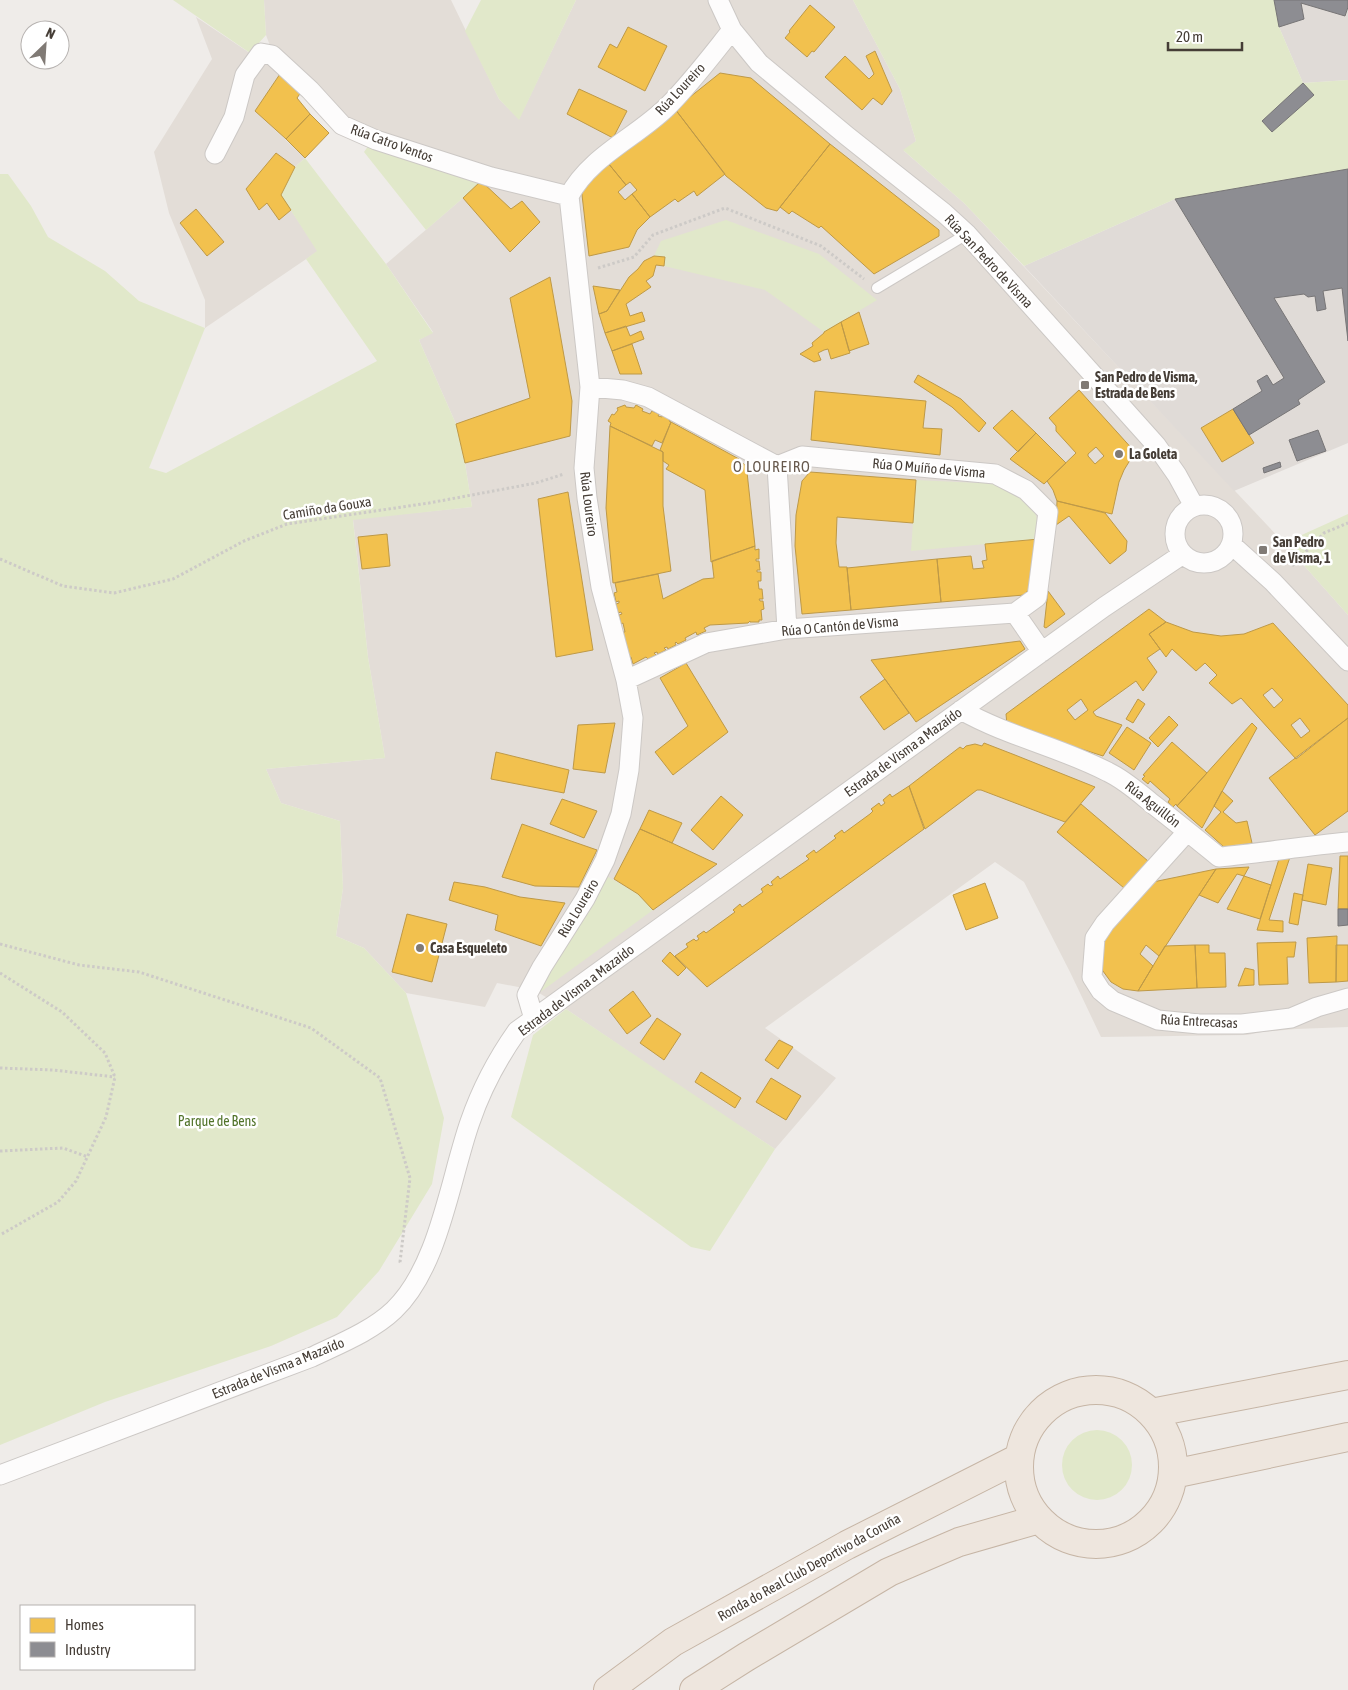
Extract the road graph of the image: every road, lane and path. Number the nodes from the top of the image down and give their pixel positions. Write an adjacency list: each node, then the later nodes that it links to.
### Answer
1 (718, 0): 2 (street, Rúa San Pedro de Visma)
2 (732, 30): 4 (street, Rúa Loureiro); 5 (street, Rúa San Pedro de Visma)
3 (215, 154): 4 (street, Rúa Catro Ventos)
4 (569, 196): 8 (street, Rúa Loureiro)
5 (967, 234): 7 (lane); 11 (street, Rúa San Pedro de Visma)
6 (597, 268): 7 (path)
7 (877, 288)
8 (590, 388): 9 (street); 10 (street, Rúa Loureiro)
9 (776, 466): 17 (street, Rúa O Muíño de Visma); 18 (street)
10 (584, 468): 15 (path, Camiño da Gouxa); 21 (street, Rúa Loureiro)
11 (1194, 506): 13 (street); 14 (street)
12 (1348, 523): 16 (path)
13 (1232, 545): 14 (street); 20 (street)
14 (1183, 554): 19 (street, Estrada de Visma a Mazaído)
15 (0, 558)
16 (1292, 566)
17 (1015, 612): 18 (street, Rúa O Cantón de Visma); 19 (street)
18 (787, 629): 21 (street, Rúa O Cantón de Visma)
19 (1042, 652): 22 (street, Estrada de Visma a Mazaído)
20 (1348, 661)
21 (626, 680): 28 (street, Rúa Loureiro)
22 (961, 710): 23 (street, Rúa Aguillón); 28 (street, Estrada de Visma a Mazaído)
23 (1187, 832): 24 (street, Rúa Aguillón); 27 (street, Rúa Entrecasas)
24 (1348, 842)
25 (0, 944): 34 (path)
26 (0, 973): 30 (path)
27 (1348, 998)
28 (534, 1019): 34 (street, Estrada de Visma a Mazaído)
29 (0, 1068): 30 (path)
30 (115, 1077): 32 (path)
31 (0, 1151): 32 (path)
32 (88, 1157): 33 (path)
33 (0, 1235)
34 (419, 1276): 40 (street, Estrada de Visma a Mazaído)
35 (1348, 1375): 36 (highway)
36 (1151, 1413): 38 (highway); 39 (highway)
37 (1348, 1437): 39 (highway)
38 (1019, 1458): 41 (highway); 42 (highway, Ronda do Real Club Deportivo da Coruña)
39 (1174, 1474): 41 (highway)
40 (0, 1475)
41 (1039, 1520): 43 (highway)
42 (608, 1690)
43 (694, 1690)

